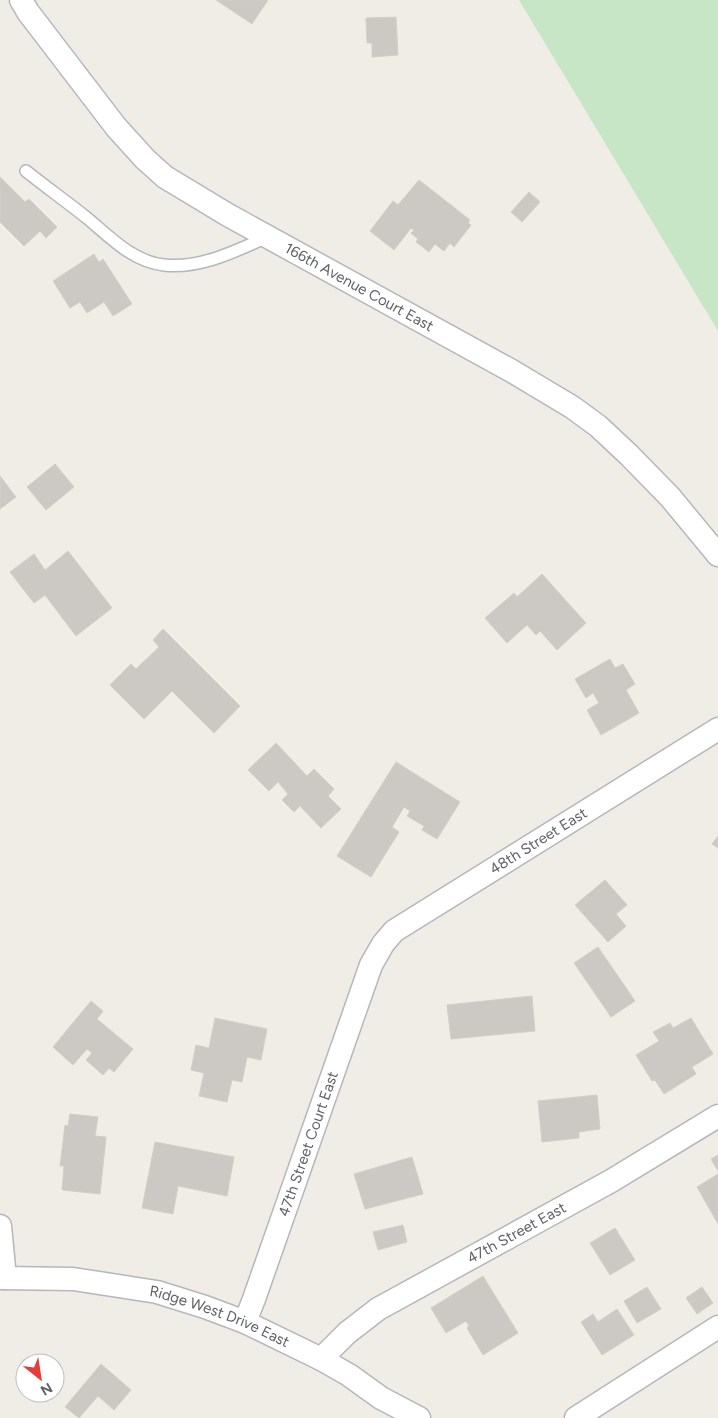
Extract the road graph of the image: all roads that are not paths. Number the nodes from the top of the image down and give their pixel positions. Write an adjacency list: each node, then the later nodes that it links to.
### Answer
1 (21, 0): 3 (street, 166th Avenue Court East)
2 (26, 171): 3 (lane)
3 (267, 236): 4 (street, 166th Avenue Court East)
4 (718, 555)
5 (718, 729): 6 (street, 48th Street East)
6 (371, 965): 10 (street, 47th Street Court East)
7 (718, 1116): 12 (street, 47th Street East)
8 (0, 1226): 9 (street)
9 (3, 1278): 10 (street, Ridge West Drive East)
10 (245, 1322): 12 (street, Ridge West Drive East)
11 (718, 1327): 14 (street)
12 (321, 1359): 13 (street, Ridge West Drive East)
13 (419, 1418)
14 (576, 1418)

